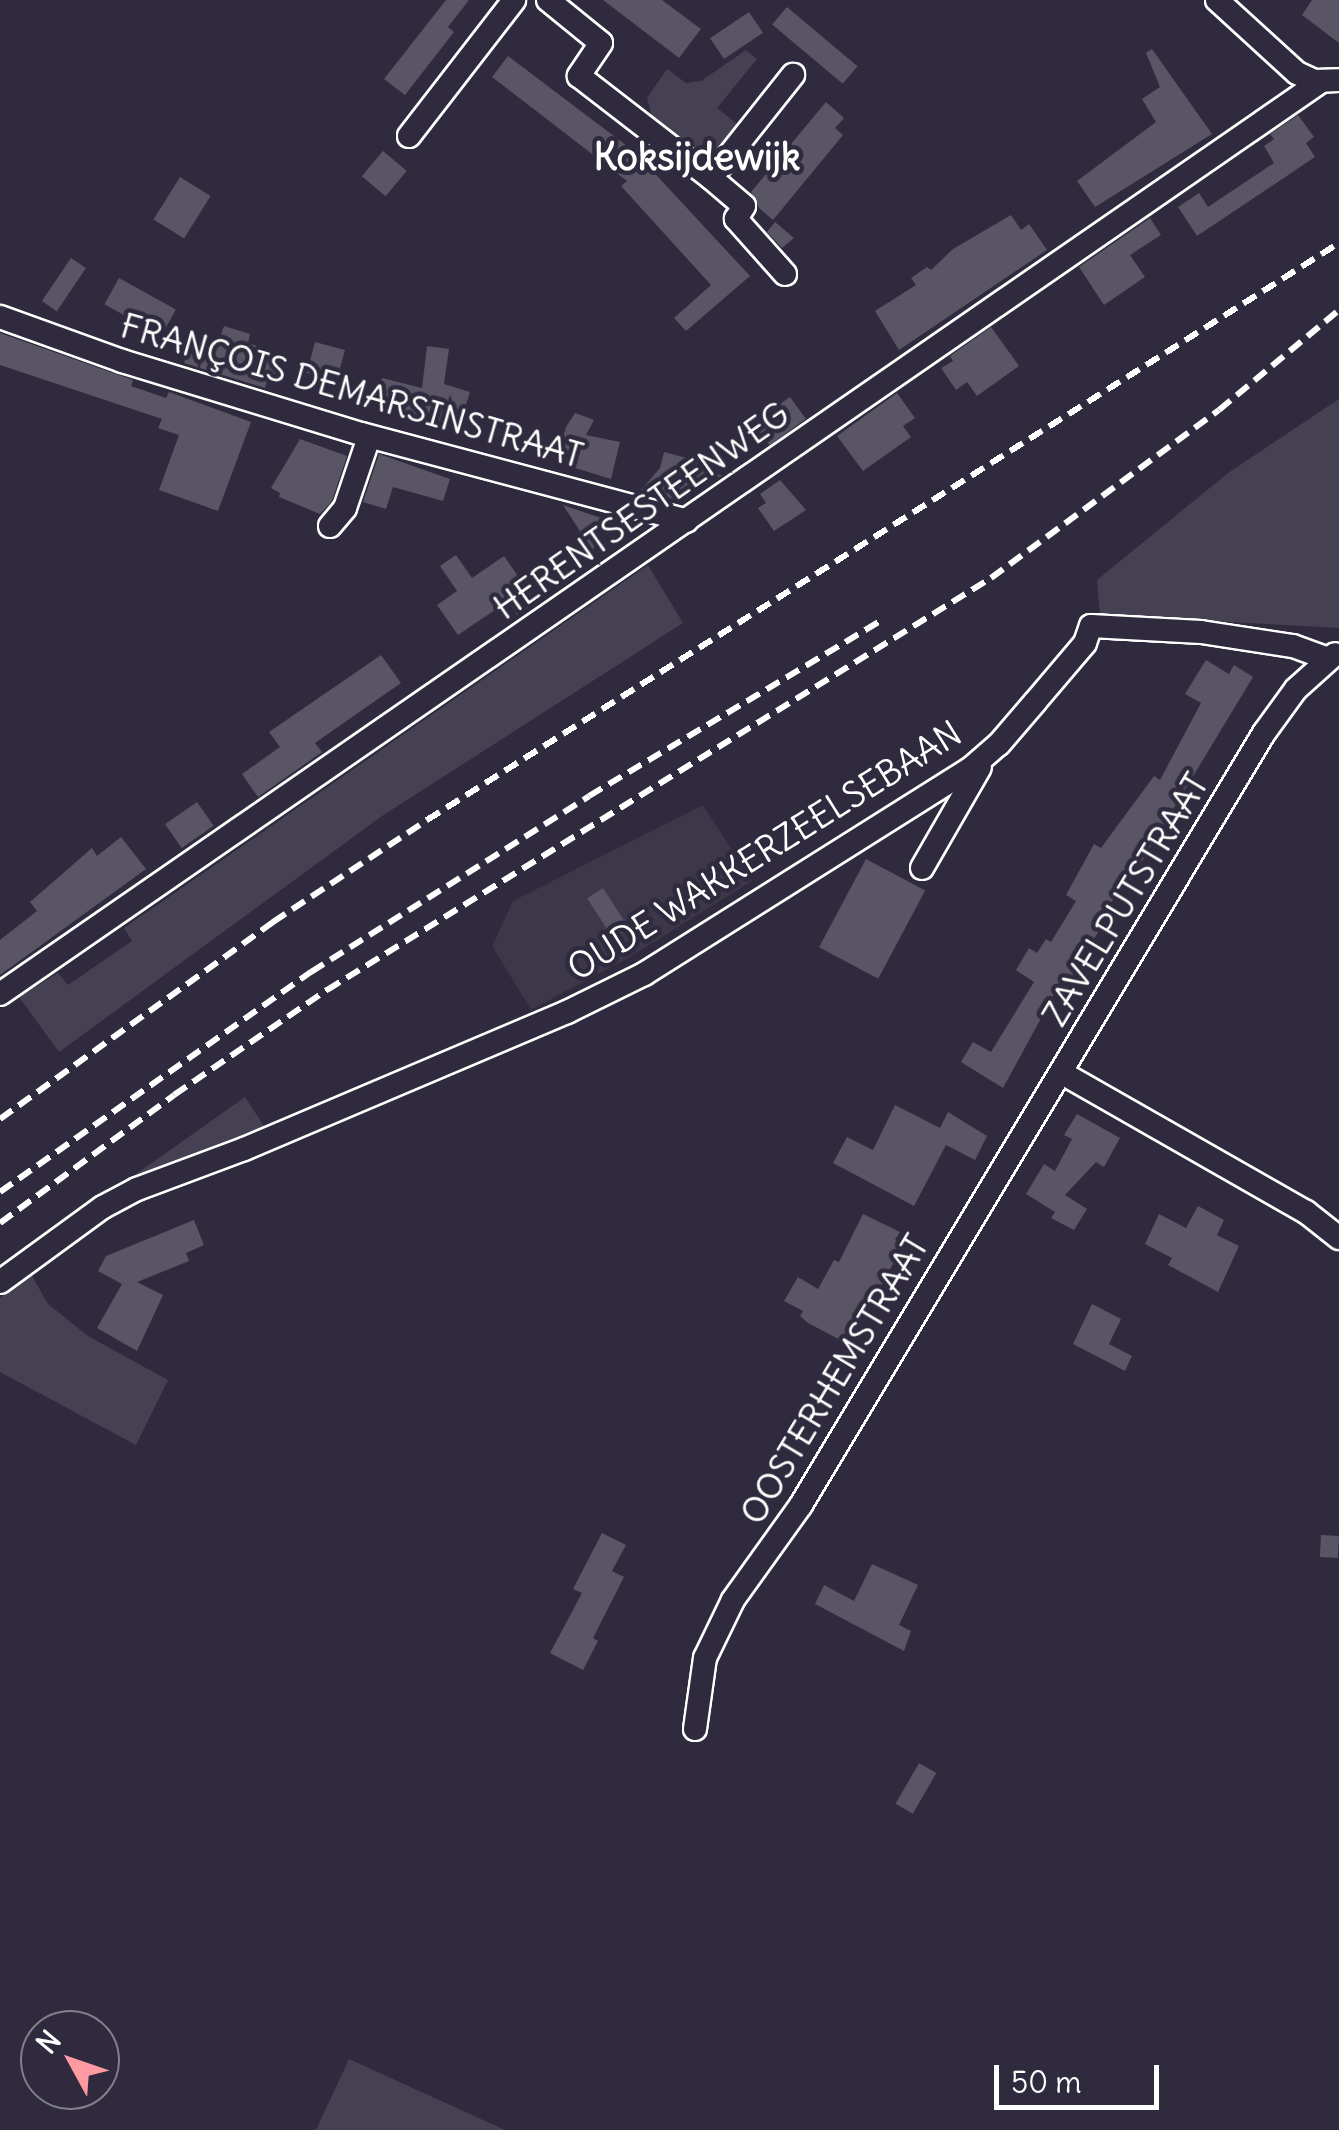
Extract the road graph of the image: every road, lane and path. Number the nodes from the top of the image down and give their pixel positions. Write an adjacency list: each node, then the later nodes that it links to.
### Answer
1 (514, 0): 6 (street)
2 (548, 0): 7 (street)
3 (1217, 0): 5 (street)
4 (793, 75): 7 (street)
5 (1330, 81): 11 (street, HERENTSESTEENWEG)
6 (409, 136)
7 (711, 178): 8 (street)
8 (785, 274)
9 (0, 317): 10 (street, FRANÇOIS DEMARSINSTRAAT)
10 (369, 437): 11 (street, FRANÇOIS DEMARSINSTRAAT); 12 (street)
11 (687, 521): 16 (street, HERENTSESTEENWEG)
12 (330, 526)
13 (1332, 655): 14 (street, OUDE WAKKERZEELSEBAAN); 17 (street, ZAVELPUTSTRAAT)
14 (988, 754): 15 (street); 19 (street, OUDE WAKKERZEELSEBAAN)
15 (922, 868)
16 (0, 994)
17 (1062, 1074): 18 (street, ZAVELPUTSTRAAT); 20 (street, OOSTERHEMSTRAAT)
18 (1339, 1238)
19 (0, 1282)
20 (695, 1729)

